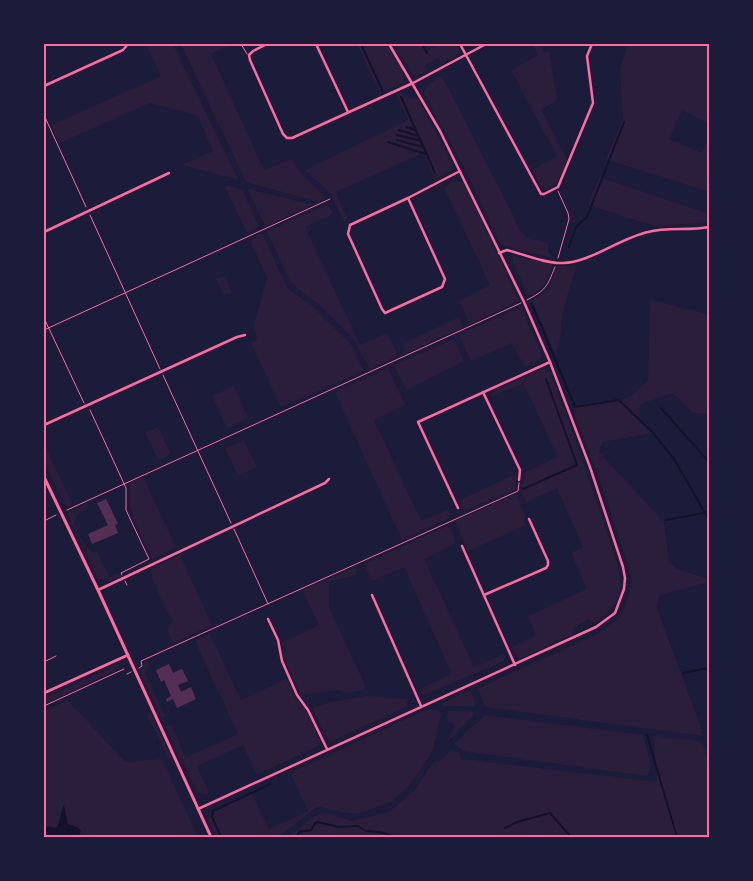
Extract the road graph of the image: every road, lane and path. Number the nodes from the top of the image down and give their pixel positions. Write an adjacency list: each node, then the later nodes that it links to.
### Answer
1 (128, 44): 12 (street)
2 (241, 44): 10 (path)
3 (267, 44): 10 (street)
4 (316, 44): 13 (street)
5 (389, 44): 11 (street)
6 (460, 44): 9 (street)
7 (486, 44): 9 (street)
8 (592, 44): 17 (street)
9 (466, 54): 11 (street); 17 (street)
10 (250, 55): 13 (street)
11 (413, 83): 13 (street); 15 (street)
12 (44, 86)
13 (348, 112)
14 (44, 115): 20 (path)
15 (460, 171): 18 (street); 24 (street)
16 (169, 173): 23 (street)
17 (556, 189): 25 (path)
18 (408, 198): 18 (street)
19 (330, 199): 26 (path)
20 (87, 208)
21 (90, 215): 26 (path)
22 (709, 227): 25 (street)
23 (44, 232)
24 (500, 253): 25 (street); 27 (street)
25 (556, 263): 27 (path)
26 (126, 293): 29 (path); 33 (path)
27 (524, 302): 32 (street); 39 (path)
28 (44, 318): 29 (path)
29 (48, 328): 30 (path); 36 (path)
30 (44, 330)
31 (246, 335): 38 (street)
32 (550, 362): 35 (street); 62 (street)
33 (160, 368)
34 (163, 374): 39 (path)
35 (483, 392): 42 (street); 44 (street)
36 (84, 403)
37 (89, 408): 43 (path)
38 (44, 425)
39 (198, 450): 43 (path); 49 (path)
40 (44, 477): 54 (street)
41 (329, 480): 52 (street)
42 (519, 480): 57 (path)
43 (124, 484): 45 (path); 52 (path)
44 (458, 508)
45 (67, 510)
46 (58, 514): 48 (path)
47 (529, 519): 56 (street)
48 (44, 521)
49 (231, 523)
50 (234, 529): 57 (path)
51 (462, 546): 56 (street)
52 (123, 578): 53 (path); 54 (street)
53 (126, 585)
54 (98, 590): 60 (street)
55 (372, 595): 69 (street)
56 (484, 595): 62 (street)
57 (268, 604): 63 (path)
58 (268, 619): 70 (street)
59 (56, 656): 61 (path)
60 (128, 656): 67 (street); 71 (street)
61 (44, 662)
62 (514, 665): 69 (street)
63 (139, 668)
64 (124, 669): 68 (path)
65 (131, 672): 66 (path)
66 (127, 674)
67 (44, 693)
68 (44, 706)
69 (421, 706): 70 (street)
70 (327, 749): 71 (street)
71 (198, 808): 72 (street)
72 (211, 837)

